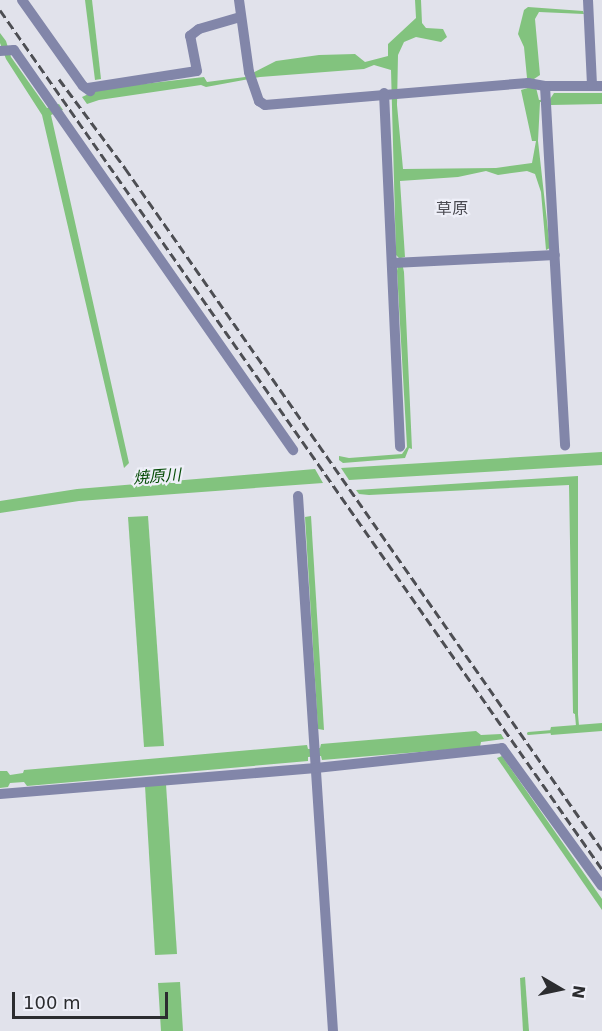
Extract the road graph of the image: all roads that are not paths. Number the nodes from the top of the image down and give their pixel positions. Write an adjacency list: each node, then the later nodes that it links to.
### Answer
1 (22, 0): 4 (street)
2 (239, 0): 4 (street)
3 (588, 0): 6 (street)
4 (240, 17): 8 (street)
5 (4, 51): 13 (street)
6 (597, 86): 7 (street)
7 (540, 90): 8 (street); 9 (street)
8 (384, 93): 10 (street)
9 (555, 255): 10 (street); 11 (street)
10 (393, 263): 12 (street)
11 (565, 445)
12 (400, 447)
13 (293, 450)
14 (298, 496): 15 (street)
15 (316, 764): 16 (street); 17 (street); 18 (street)
16 (0, 794)
17 (602, 886)
18 (333, 1031)

